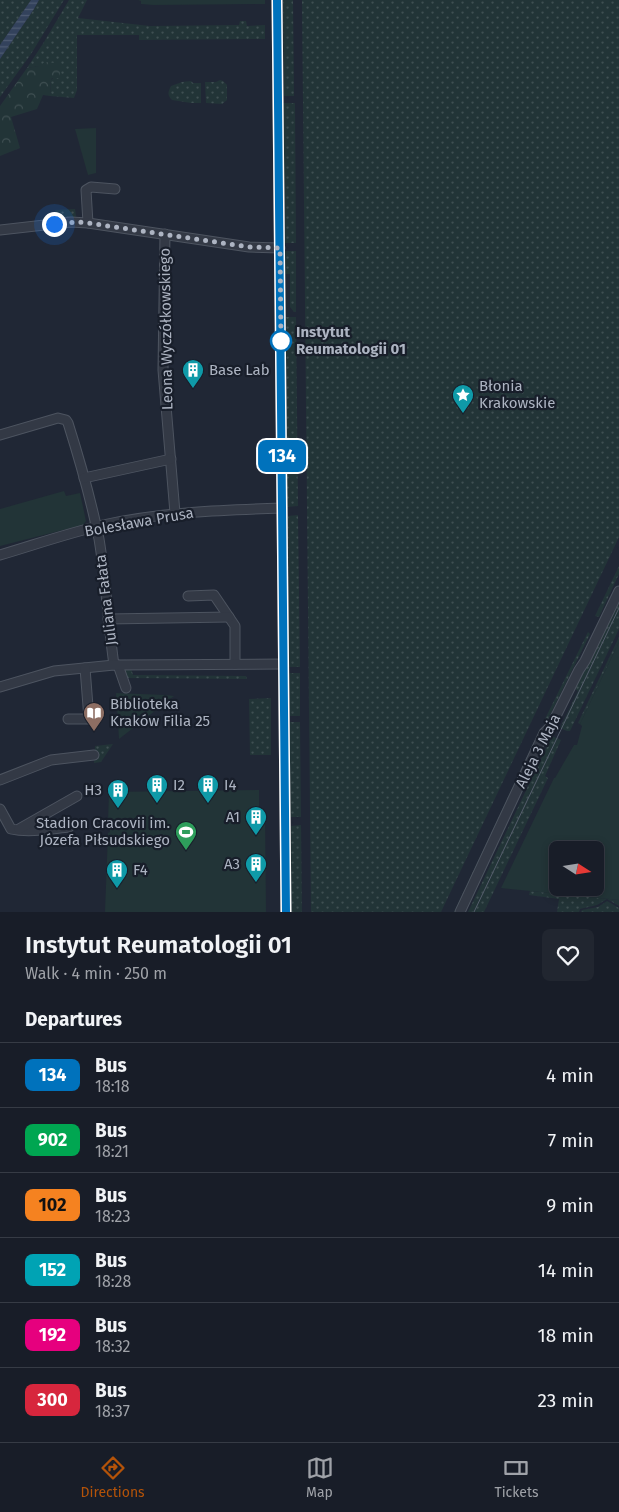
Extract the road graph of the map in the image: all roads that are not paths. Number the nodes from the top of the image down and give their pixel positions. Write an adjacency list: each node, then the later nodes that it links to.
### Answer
1 (277, 0): 6 (street)
2 (115, 189): 3 (street)
3 (88, 223): 4 (street); 5 (street)
4 (0, 230)
5 (165, 234): 6 (street); 8 (street, Leona Wyczółkowskiego)
6 (280, 248): 10 (street)
7 (0, 435): 9 (street, Juliana Fałata)
8 (171, 459): 9 (street); 11 (street, Leona Wyczółkowskiego)
9 (84, 478): 12 (street, Juliana Fałata)
10 (282, 508): 11 (street, Bolesława Prusa); 19 (street)
11 (175, 513): 12 (street, Bolesława Prusa)
12 (96, 527): 13 (street, Bolesława Prusa); 17 (street, Juliana Fałata)
13 (0, 555)
14 (619, 591): 32 (street, Aleja 3 Maja)
15 (188, 596): 16 (street)
16 (229, 617): 17 (street); 18 (street)
17 (108, 619): 20 (street, Juliana Fałata)
18 (235, 664): 19 (street); 20 (street)
19 (283, 664): 31 (street)
20 (116, 665): 21 (street); 23 (street, Juliana Fałata)
21 (85, 668): 22 (street); 24 (street)
22 (0, 686)
23 (126, 688)
24 (68, 719)
25 (94, 755): 26 (street)
26 (0, 780)
27 (77, 796): 30 (street)
28 (0, 810): 30 (street)
29 (68, 827): 30 (street)
30 (14, 830)
31 (286, 912)
32 (460, 912)

